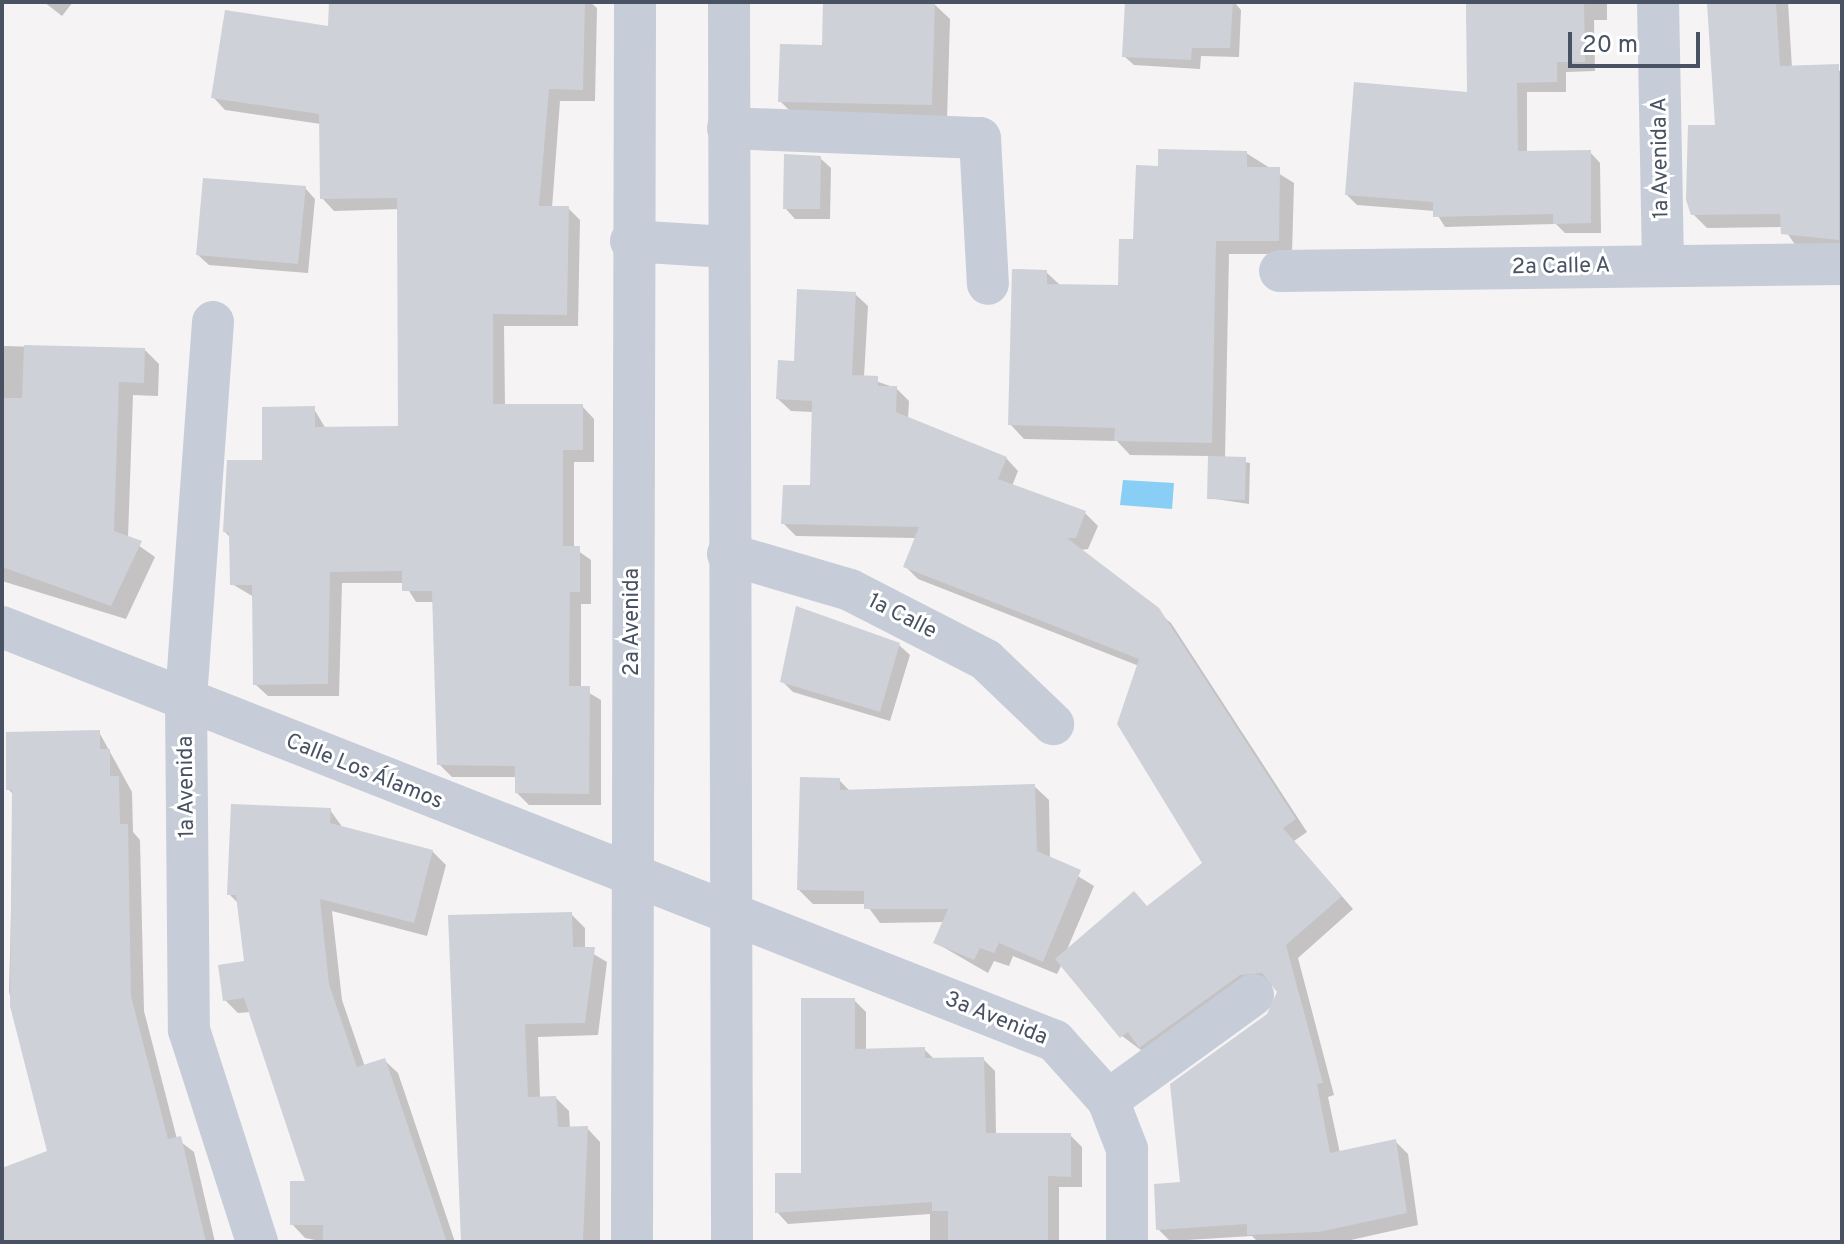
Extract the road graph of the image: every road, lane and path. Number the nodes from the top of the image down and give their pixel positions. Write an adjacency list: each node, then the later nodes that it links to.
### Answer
1 (635, 2): 5 (street, 2a Avenida)
2 (729, 2): 4 (street)
3 (1658, 2): 8 (street, 1a Avenida A)
4 (728, 128): 6 (street); 10 (street)
5 (631, 241): 6 (street); 16 (street, 2a Avenida)
6 (726, 247): 12 (street)
7 (1842, 264): 8 (street, 2a Calle A)
8 (1663, 266): 9 (street, 2a Calle A)
9 (1280, 271)
10 (988, 284)
11 (213, 322): 14 (street, 1a Avenida)
12 (728, 554): 15 (street, 1a Calle); 17 (street)
13 (2, 627): 14 (street, Calle Los Álamos)
14 (186, 700): 16 (street, Calle Los Álamos); 20 (street, 1a Avenida)
15 (1053, 724)
16 (634, 879): 17 (street, Calle Los Álamos); 21 (street, 2a Avenida)
17 (729, 912): 19 (street, 3a Avenida); 22 (street)
18 (1253, 995): 19 (street)
19 (1108, 1100): 23 (street, 3a Avenida)
20 (257, 1242)
21 (632, 1242)
22 (732, 1242)
23 (1127, 1242)

